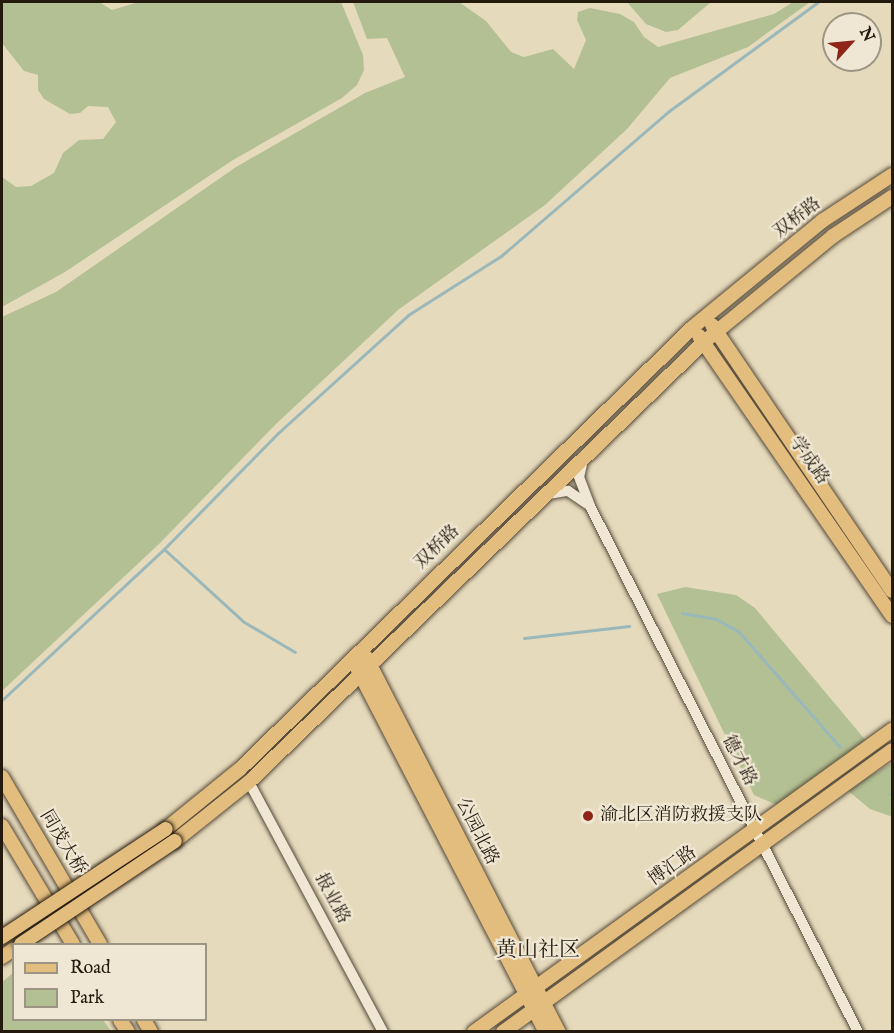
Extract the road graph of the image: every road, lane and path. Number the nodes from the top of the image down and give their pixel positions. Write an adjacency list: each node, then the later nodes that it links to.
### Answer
1 (892, 175): 3 (main road, 双桥路)
2 (892, 197): 5 (main road, 双桥路)
3 (706, 316): 4 (main road, 双桥路); 5 (main road, 学成路)
4 (693, 327): 6 (main road, 学成路); 12 (main road, 双桥路)
5 (716, 331): 6 (main road, 双桥路); 10 (main road, 学成路)
6 (704, 342): 7 (main road, 双桥路); 11 (main road, 学成路)
7 (583, 457): 8 (main road, 双桥路); 9 (street, 德才路)
8 (541, 497): 9 (street); 13 (main road, 双桥路)
9 (590, 507): 19 (street, 德才路)
10 (892, 591)
11 (892, 615)
12 (357, 653): 13 (main road, 公园北路); 20 (main road, 双桥路, bridge)
13 (364, 668): 17 (main road, 双桥路); 24 (main road, 公园北路)
14 (892, 730): 19 (main road, 博汇路)
15 (892, 750): 19 (main road, 博汇路)
16 (2, 777): 23 (main road, 同茂大桥, bridge)
17 (249, 782): 22 (main road, 双桥路, bridge); 26 (street, 报业路)
18 (2, 826): 21 (main road, bridge)
19 (758, 836): 24 (main road, 博汇路); 25 (main road, 博汇路); 31 (street, 德才路)
20 (2, 937)
21 (72, 942)
22 (24, 943)
23 (99, 943)
24 (531, 990): 25 (main road, 公园北路); 27 (main road, 博汇路)
25 (539, 1006): 28 (main road, 博汇路); 29 (main road, 公园北路); 30 (main road, 公园北路)
26 (383, 1032)
27 (474, 1032)
28 (503, 1032)
29 (546, 1032)
30 (559, 1032)
31 (858, 1032)

